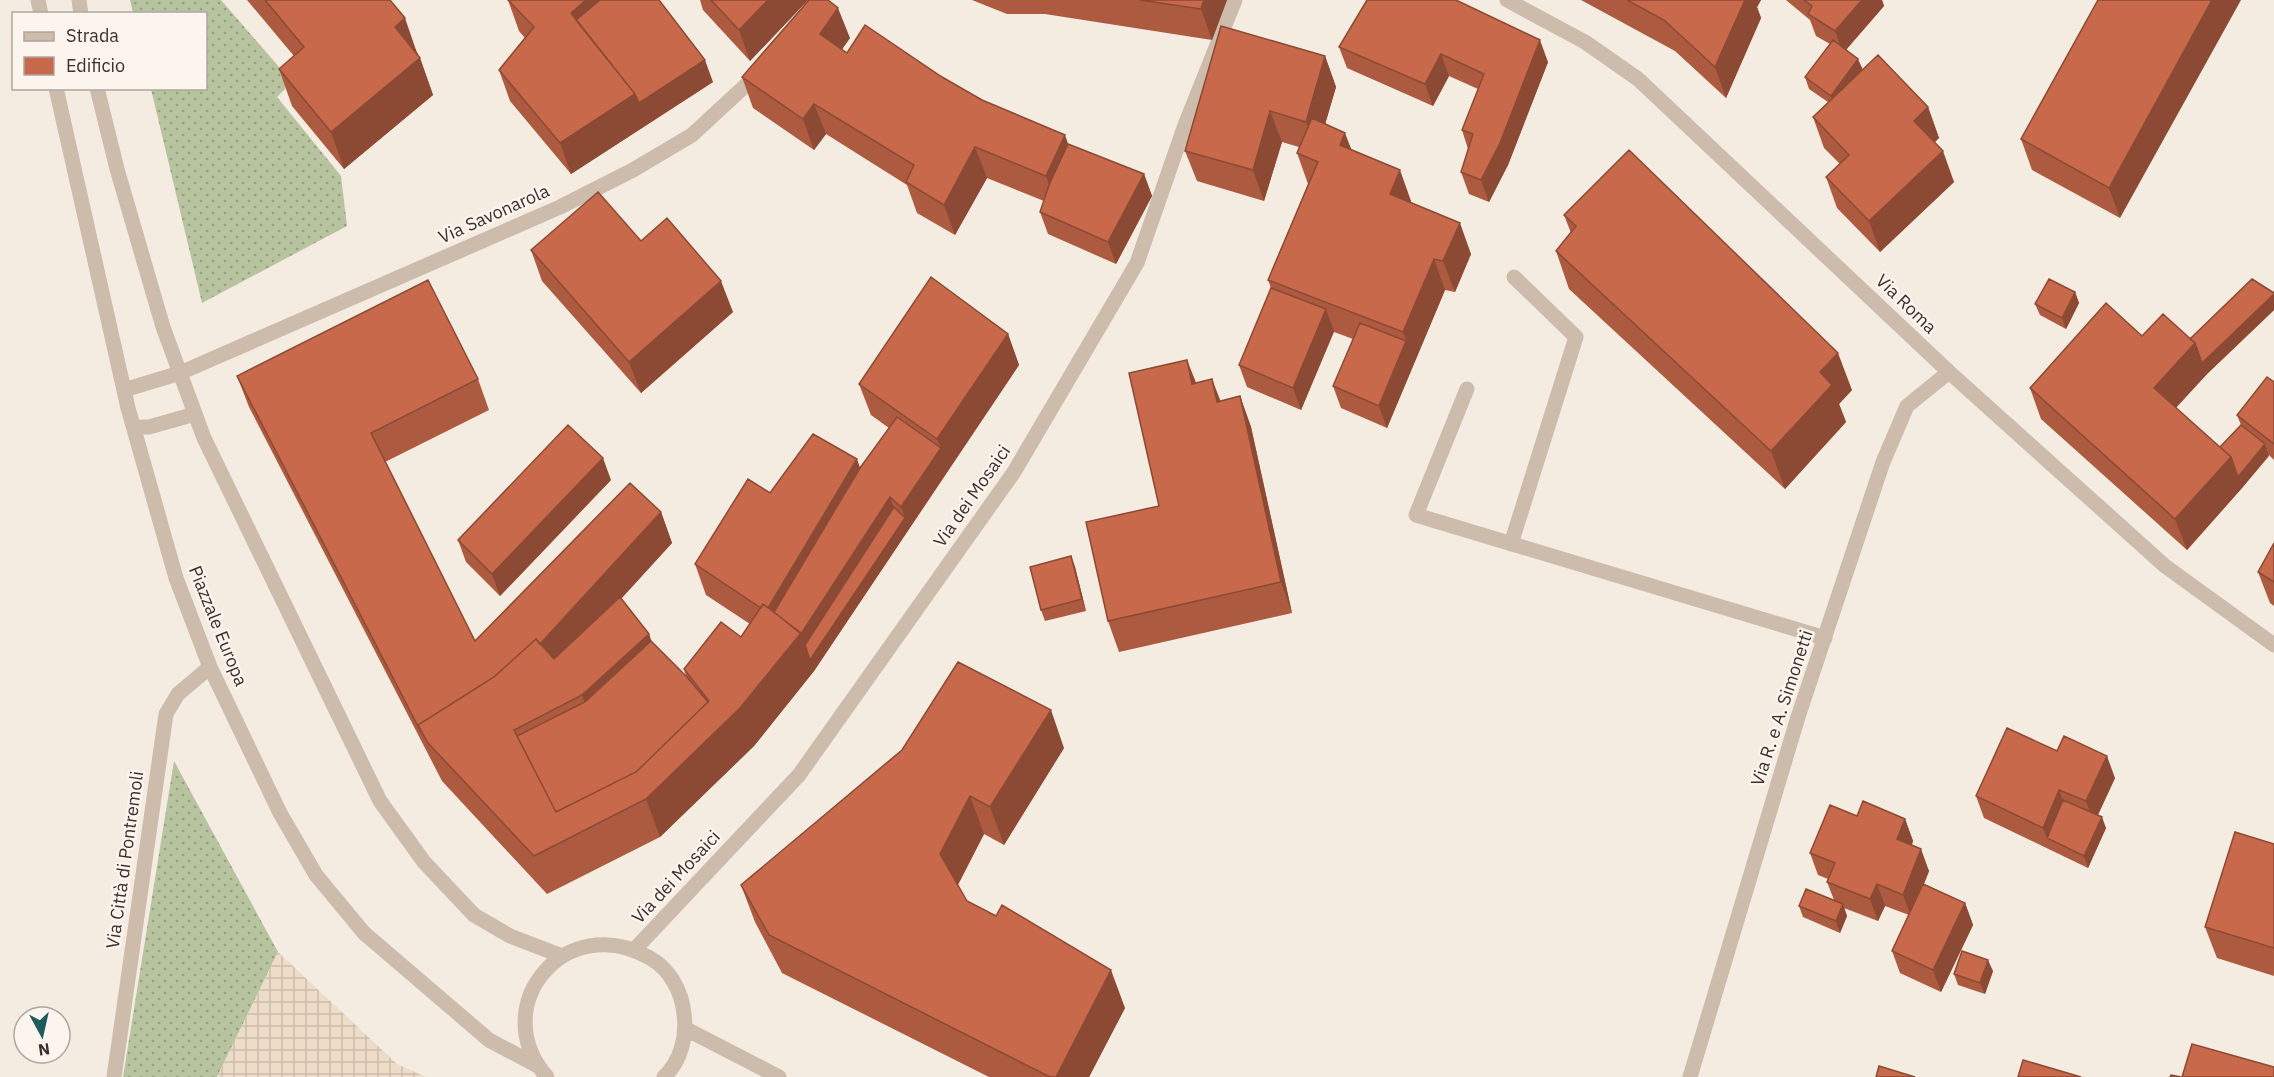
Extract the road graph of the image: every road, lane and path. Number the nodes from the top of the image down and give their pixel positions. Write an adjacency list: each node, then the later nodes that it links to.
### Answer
1 (1235, 0): 17 (street, Via dei Mosaici)
2 (1507, 0): 7 (street, Via Roma)
3 (771, 62): 8 (street, Via Savonarola)
4 (56, 90): 10 (street, Piazzale Europa)
5 (97, 90): 8 (street)
6 (1514, 277): 13 (street)
7 (1949, 372): 14 (street, Via R. e A. Simonetti); 15 (street, Via Roma)
8 (180, 373): 10 (street, Via Savonarola); 11 (street)
9 (1467, 389): 13 (street)
10 (124, 390): 12 (street, Piazzale Europa)
11 (195, 414): 12 (street); 18 (street)
12 (134, 427): 16 (street, Piazzale Europa)
13 (1511, 544): 14 (street)
14 (1825, 638): 24 (street, Via R. e A. Simonetti)
15 (2274, 645)
16 (210, 667): 20 (street, Piazzale Europa); 21 (street, Via Città di Pontremoli)
17 (635, 949): 18 (street, Piazzale Europa); 19 (street, Piazzale Europa)
18 (562, 956): 20 (street, Piazzale Europa)
19 (686, 1029): 22 (street, Piazzale Europa); 23 (street)
20 (543, 1072)
21 (114, 1077)
22 (664, 1077)
23 (779, 1077)
24 (1690, 1077)

